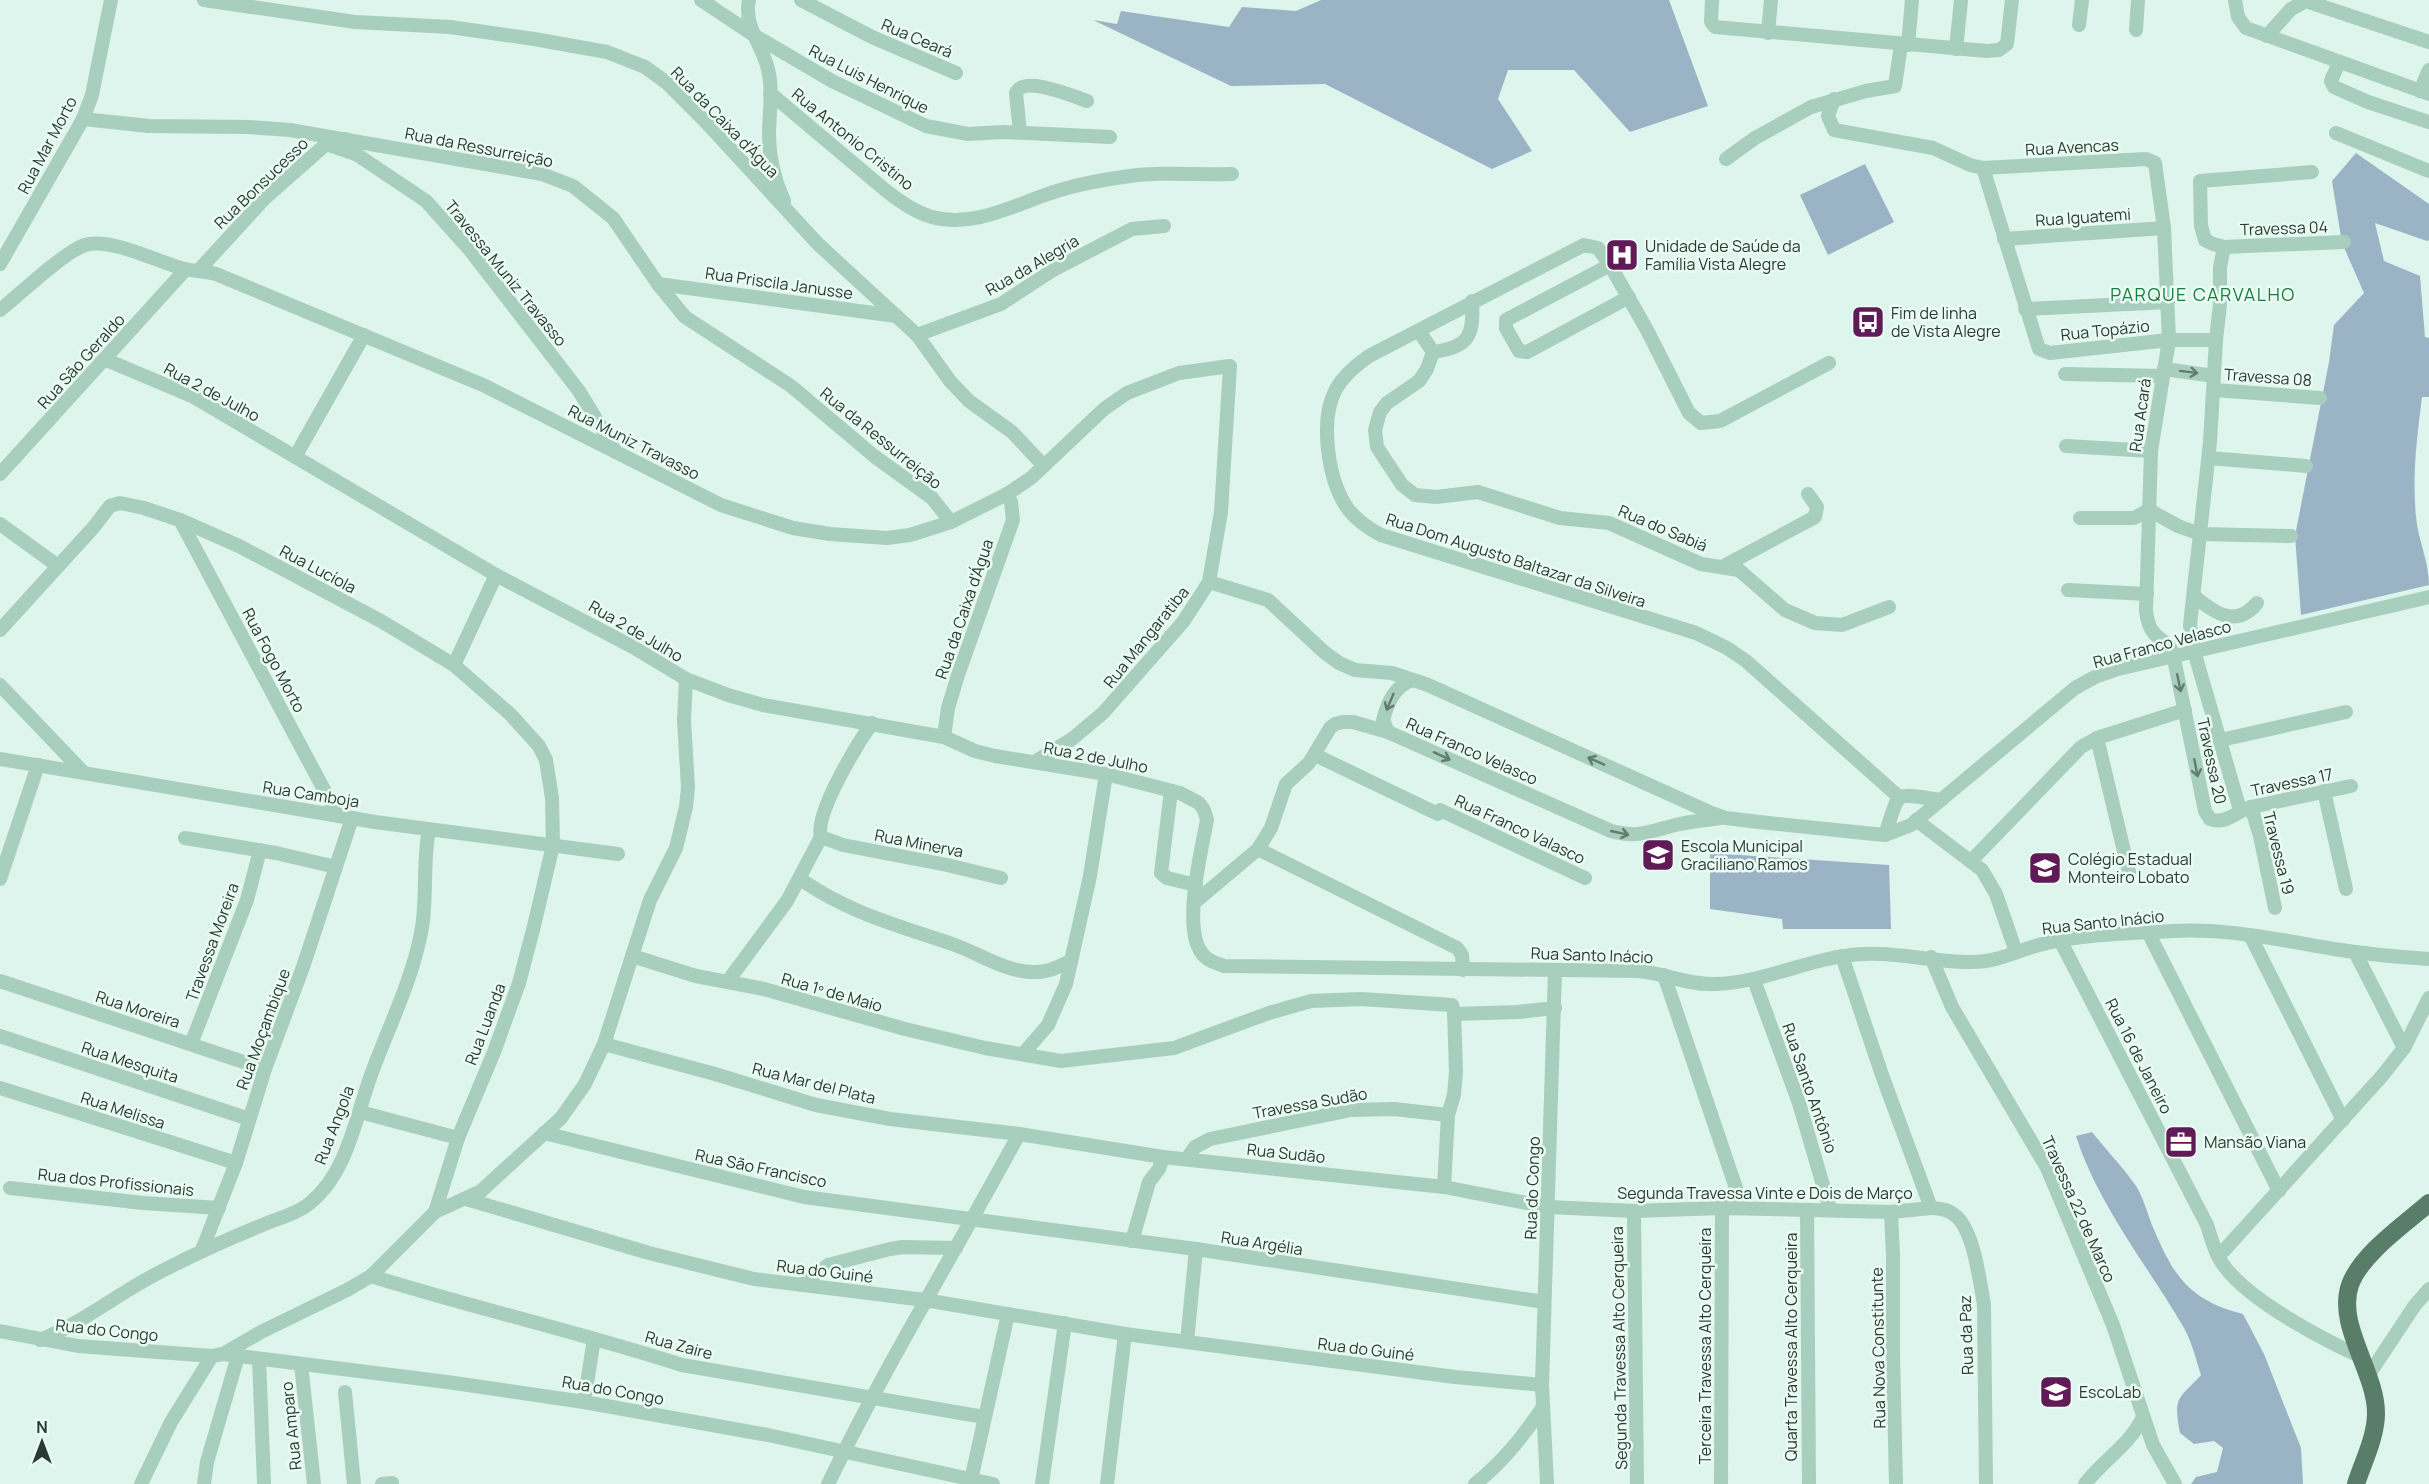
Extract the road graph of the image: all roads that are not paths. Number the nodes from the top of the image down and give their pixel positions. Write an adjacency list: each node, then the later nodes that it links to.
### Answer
1 (111, 0): 29 (street, Rua Mar Morto)
2 (204, 0): 42 (street, Rua da Caixa d'Água)
3 (701, 0): 17 (street, Rua Luis Henrique)
4 (748, 0): 17 (street)
5 (801, 0): 24 (street, Rua Ceará)
6 (1712, 0): 16 (street)
7 (1771, 0): 16 (street)
8 (1912, 0): 20 (street)
9 (1961, 0): 21 (street)
10 (2012, 0): 21 (street)
11 (2082, 0): 14 (street)
12 (2139, 0): 15 (street)
13 (2235, 0): 18 (street)
14 (2079, 25)
15 (2136, 30)
16 (1768, 33): 20 (street)
17 (752, 34): 26 (street); 31 (street, Rua Luis Henrique)
18 (2266, 36): 19 (street); 22 (street)
19 (2429, 42)
20 (1905, 45): 21 (street); 27 (street)
21 (1956, 49)
22 (2339, 62): 25 (street); 30 (street)
23 (2429, 70): 25 (street)
24 (956, 73)
25 (2424, 92)
26 (770, 93): 41 (street, Rua Antonio Cristino); 42 (street)
27 (1834, 99): 36 (street); 37 (street)
28 (1087, 101): 31 (street)
29 (83, 119): 34 (street, Rua da Ressurreição); 46 (street, Rua Mar Morto)
30 (2429, 122)
31 (1020, 132): 33 (street, Rua Luis Henrique)
32 (2336, 133): 39 (street)
33 (1110, 136)
34 (345, 139): 35 (street, Travessa Muniz Travasso); 52 (street, Rua da Ressurreição)
35 (356, 154): 51 (street, Rua Bonsucesso); 74 (street, Travessa Muniz Travasso)
36 (1726, 159)
37 (1983, 168): 38 (street, Rua Avencas); 45 (street)
38 (2158, 169): 44 (street, Rua Acará)
39 (2429, 171)
40 (2312, 172): 48 (street)
41 (1232, 174)
42 (788, 211): 58 (street, Rua da Caixa d'Água)
43 (1164, 226): 61 (street, Rua da Alegria)
44 (2164, 228): 45 (street, Rua Iguatemi); 55 (street, Rua Acará)
45 (2004, 239): 56 (street)
46 (5, 241): 49 (street, Rua Mar Morto)
47 (2344, 242): 48 (street, Travessa 04)
48 (2224, 246): 63 (street)
49 (0, 264)
50 (1610, 265): 53 (street); 53 (street); 54 (street, Rua Dom Augusto Baltazar da Silveira)
51 (192, 270): 57 (street, Rua Muniz Travasso); 60 (street, Rua Muniz Travasso); 65 (street, Rua São Geraldo)
52 (658, 284): 58 (street, Rua Priscila Janusse); 85 (street, Rua da Ressurreição)
53 (1629, 297): 66 (street)
54 (1472, 301): 59 (street, Rua Dom Augusto Baltazar da Silveira); 64 (street)
55 (2168, 302): 56 (street); 62 (street, Rua Acará)
56 (2025, 309): 62 (street, Rua Topázio)
57 (0, 310)
58 (896, 316): 61 (street, Rua da Caixa d'Água)
59 (1419, 331): 64 (street); 122 (street, Rua Dom Augusto Baltazar da Silveira)
60 (364, 335): 74 (street, Rua Muniz Travasso); 75 (street)
61 (917, 335): 77 (street, Rua da Caixa d'Água)
62 (2169, 340): 63 (street, Rua Topázio); 67 (street, Rua Acará)
63 (2216, 340): 69 (street)
64 (1433, 352): 90 (street, Rua do Sabiá)
65 (104, 359): 75 (street, Rua 2 de Julho); 79 (street, Rua São Geraldo)
66 (1829, 363)
67 (2163, 372): 68 (street); 69 (street, Travessa 08, one-way to 69); 73 (street, Rua Acará)
68 (2065, 374)
69 (2214, 383): 71 (street, Travessa 08); 76 (street)
70 (1230, 388): 77 (street, Rua Muniz Travasso); 92 (street, Rua Mangaratiba)
71 (2320, 398)
72 (2066, 446): 73 (street)
73 (2151, 451): 82 (street, Rua Acará)
74 (616, 452): 85 (street, Rua Muniz Travasso)
75 (295, 457): 91 (street, Rua 2 de Julho)
76 (2209, 458): 78 (street); 87 (street)
77 (1044, 466): 80 (street, Rua Muniz Travasso)
78 (2306, 466)
79 (0, 474)
80 (1007, 494): 85 (street, Rua Muniz Travasso); 110 (street, Rua da Caixa d'Água)
81 (1808, 494): 90 (street, Rua do Sabiá)
82 (2149, 510): 83 (street); 87 (street); 94 (street, Rua Acará)
83 (2080, 518)
84 (180, 520): 89 (street, Rua Lucíola); 102 (street, Rua Lucíola); 127 (street, Rua Fogo Morto)
85 (951, 522)
86 (0, 524): 89 (street)
87 (2200, 534): 88 (street); 95 (street)
88 (2291, 536)
89 (58, 566): 99 (street, Rua Lucíola)
90 (1725, 566): 98 (street, Rua do Sabiá)
91 (496, 576): 102 (street); 103 (street, Rua 2 de Julho)
92 (1209, 582): 104 (street); 115 (street, Rua Mangaratiba)
93 (2068, 590): 94 (street)
94 (2147, 594): 101 (street, Rua Acará)
95 (2194, 596): 97 (street); 100 (street)
96 (2429, 597): 100 (street, Rua Franco Velasco)
97 (2257, 603)
98 (1889, 607)
99 (0, 630)
100 (2194, 651): 101 (street, Rua Franco Velasco); 112 (street, Travessa 19)
101 (2173, 656): 106 (street, one-way to 106); 123 (street, Rua Franco Velasco)
102 (454, 665): 134 (street, Rua Lucíola)
103 (686, 679): 108 (street, Rua 2 de Julho); 154 (street)
104 (1412, 680): 109 (street, Rua Franco Velasco, one-way to 109); 128 (street, Rua Franco Velasco, one-way to 104)
105 (0, 685): 117 (street)
106 (2185, 710): 111 (street); 125 (street, Travessa 20, one-way to 125)
107 (2346, 712): 112 (street)
108 (872, 723): 110 (street, Rua 2 de Julho); 133 (street)
109 (1388, 732): 113 (street); 128 (street, Rua Franco Velasco, one-way to 128)
110 (944, 737): 115 (street, Rua 2 de Julho)
111 (2097, 738): 138 (street); 140 (street)
112 (2221, 740): 125 (street, Travessa 19)
113 (1315, 755): 135 (street); 142 (street, Rua Franco Valasco)
114 (0, 759): 116 (street, Rua Camboja)
115 (1036, 762): 118 (street, Rua 2 de Julho)
116 (38, 765): 117 (street, Rua Camboja); 143 (street)
117 (84, 773): 127 (street, Rua Camboja)
118 (1106, 774): 120 (street, Rua 2 de Julho); 158 (street)
119 (2351, 786): 121 (street, Travessa 17)
120 (1171, 790): 124 (street, Rua 2 de Julho); 145 (street)
121 (2324, 791): 125 (street, Travessa 17); 146 (street)
122 (1904, 796): 123 (street); 126 (street); 129 (street)
123 (1941, 800): 129 (street, Rua Franco Velasco)
124 (1199, 803): 145 (street, Rua Santo Inácio)
125 (2245, 809): 148 (street, Travessa 19)
126 (1893, 813): 129 (street); 131 (street)
127 (345, 817): 130 (street, Rua Camboja); 139 (street, Rua Moçambique)
128 (1726, 818): 131 (street, Rua Franco Velasco)
129 (1916, 820): 131 (street, Rua Franco Velasco); 138 (street)
130 (429, 830): 134 (street, Rua Camboja); 175 (street, Rua Angola)
131 (1885, 835)
132 (185, 838): 136 (street)
133 (825, 840): 141 (street, Rua Minerva); 144 (street)
134 (553, 845): 137 (street, Rua Camboja); 181 (street, Rua Luanda)
135 (1258, 849): 147 (street); 159 (street)
136 (260, 850): 139 (street); 169 (street, Travessa Moreira)
137 (618, 854)
138 (1971, 861): 152 (street)
139 (336, 867): 173 (street, Rua Moçambique)
140 (2129, 872)
141 (1001, 878)
142 (1585, 878)
143 (0, 879)
144 (800, 879): 158 (street); 164 (street)
145 (1196, 885): 147 (street, Rua Santo Inácio)
146 (2346, 889)
147 (1194, 903): 159 (street, Rua Santo Inácio)
148 (2275, 908)
149 (2148, 932): 150 (street, Rua Santo Inácio); 151 (street, Rua Santo Inácio); 187 (street)
150 (2250, 935): 153 (street, Rua Santo Inácio); 178 (street)
151 (2060, 940): 152 (street, Rua Santo Inácio); 204 (street, Rua 16 de Janeiro)
152 (2016, 952): 156 (street, Rua Santo Inácio)
153 (2355, 952): 157 (street, Rua Santo Inácio); 171 (street)
154 (632, 956): 164 (street, Rua 1º de Maio); 170 (street)
155 (1842, 956): 156 (street, Rua Santo Inácio); 162 (street, Rua Santo Inácio); 193 (street, Segunda Travessa Vinte e Dois de Março)
156 (1931, 957): 229 (street, Travessa 22 de Marco)
157 (2429, 959)
158 (1071, 961): 172 (street)
159 (1463, 970): 160 (street, Rua Santo Inácio)
160 (1555, 970): 161 (street, Rua Santo Inácio); 166 (street, Rua do Congo)
161 (1664, 975): 162 (street, Rua Santo Inácio); 192 (street)
162 (1754, 980): 194 (street, Rua Santo Antônio)
163 (0, 981): 169 (street, Rua Moreira)
164 (728, 981): 172 (street, Rua 1º de Maio)
165 (2429, 998): 171 (street)
166 (1555, 1008): 167 (street, Rua 1º de Maio); 190 (street, Rua do Congo)
167 (1450, 1009): 172 (street, Rua 1º de Maio); 176 (street)
168 (0, 1036): 177 (street, Rua Mesquita)
169 (191, 1044): 173 (street, Rua Moreira)
170 (604, 1044): 179 (street); 180 (street, Rua Mar del Plata)
171 (2404, 1048): 178 (street)
172 (1023, 1053)
173 (265, 1069): 177 (street, Rua Moçambique)
174 (0, 1088): 184 (street, Rua Melissa)
175 (360, 1112): 181 (street); 203 (street, Rua Angola)
176 (1448, 1115): 183 (street, Travessa Sudão); 185 (street)
177 (249, 1119): 184 (street, Rua Moçambique)
178 (2343, 1120): 187 (street)
179 (544, 1133): 188 (street); 199 (street, Rua São Francisco)
180 (1019, 1134): 182 (street, Rua Sudão); 199 (street)
181 (458, 1138): 197 (street, Rua Luanda)
182 (1163, 1157): 183 (street, Rua Sudão); 200 (street)
183 (1187, 1158): 185 (street, Rua Sudão)
184 (236, 1163): 191 (street, Rua Moçambique)
185 (1444, 1187): 190 (street, Rua Sudão)
186 (10, 1188): 191 (street, Rua dos Profissionais)
187 (2279, 1191): 204 (street)
188 (466, 1199): 197 (street); 206 (street, Rua do Guiné)
189 (2429, 1203): 219 (main road)
190 (1548, 1207): 196 (street, Segunda Travessa Vinte e Dois de Março); 209 (street, Rua do Congo)
191 (219, 1208): 203 (street, Rua Moçambique)
192 (1722, 1208): 195 (street, Segunda Travessa Vinte e Dois de Março); 196 (street, Segunda Travessa Vinte e Dois de Março); 244 (street, Terceira Travessa Alto Cerqueira)
193 (1931, 1208): 198 (street, Segunda Travessa Vinte e Dois de Março); 247 (street, Rua da Paz)
194 (1830, 1209): 195 (street, Segunda Travessa Vinte e Dois de Março); 198 (street, Segunda Travessa Vinte e Dois de Março)
195 (1807, 1210): 245 (street, Quarta Travessa Alto Cerqueira)
196 (1634, 1211): 243 (street, Segunda Travessa Alto Cerqueira)
197 (435, 1212): 205 (street)
198 (1891, 1212): 246 (street, Rua Nova Constitunte)
199 (974, 1219): 200 (street, Rua Argélia); 201 (street)
200 (1132, 1241): 202 (street, Rua Argélia)
201 (956, 1248): 206 (street); 208 (street)
202 (1196, 1249): 209 (street, Rua Argélia); 216 (street)
203 (202, 1251): 215 (street, Rua Angola)
204 (2218, 1256): 219 (street, Rua 16 de Janeiro)
205 (371, 1276): 214 (street, Rua Zaire); 217 (street)
206 (801, 1286): 208 (street, Rua do Guiné)
207 (2429, 1289): 222 (street)
208 (926, 1300): 210 (street, Rua do Guiné); 225 (street)
209 (1544, 1302): 223 (street, Rua do Congo)
210 (1008, 1314): 211 (street, Rua do Guiné); 228 (street)
211 (1065, 1323): 213 (street, Rua do Guiné); 239 (street)
212 (0, 1331): 215 (street, Rua do Congo)
213 (1125, 1334): 216 (street, Rua do Guiné); 240 (street)
214 (594, 1339): 225 (street, Rua Zaire); 226 (street)
215 (40, 1340): 217 (street, Rua do Congo)
216 (1187, 1342): 223 (street, Rua do Guiné)
217 (218, 1355): 218 (street, Rua do Congo); 232 (street)
218 (238, 1356): 220 (street, Rua do Congo); 233 (street)
219 (2361, 1357): 222 (main road)
220 (259, 1359): 221 (street, Rua do Congo); 234 (street)
221 (301, 1364): 226 (street, Rua do Congo); 235 (street, Rua Amparo)
222 (2368, 1376): 250 (main road)
223 (1542, 1385): 227 (street, Rua do Congo)
224 (345, 1392): 236 (street)
225 (872, 1397): 228 (street, Rua Zaire); 230 (street)
226 (584, 1401): 230 (street, Rua do Congo)
227 (1543, 1407): 241 (street); 242 (street, Rua do Congo)
228 (984, 1417): 231 (street)
229 (2143, 1417): 248 (street); 249 (street, Travessa 22 de Marco)
230 (844, 1451): 231 (street, Rua do Congo); 237 (street)
231 (971, 1480): 238 (street, Rua do Congo)
232 (141, 1484)
233 (204, 1484)
234 (264, 1484)
235 (314, 1484)
236 (354, 1484)
237 (828, 1484)
238 (993, 1484)
239 (1042, 1484)
240 (1107, 1484)
241 (1475, 1484)
242 (1547, 1484)
243 (1637, 1484)
244 (1721, 1484)
245 (1809, 1484)
246 (1896, 1484)
247 (1986, 1484)
248 (2085, 1484)
249 (2175, 1484)
250 (2356, 1484)

